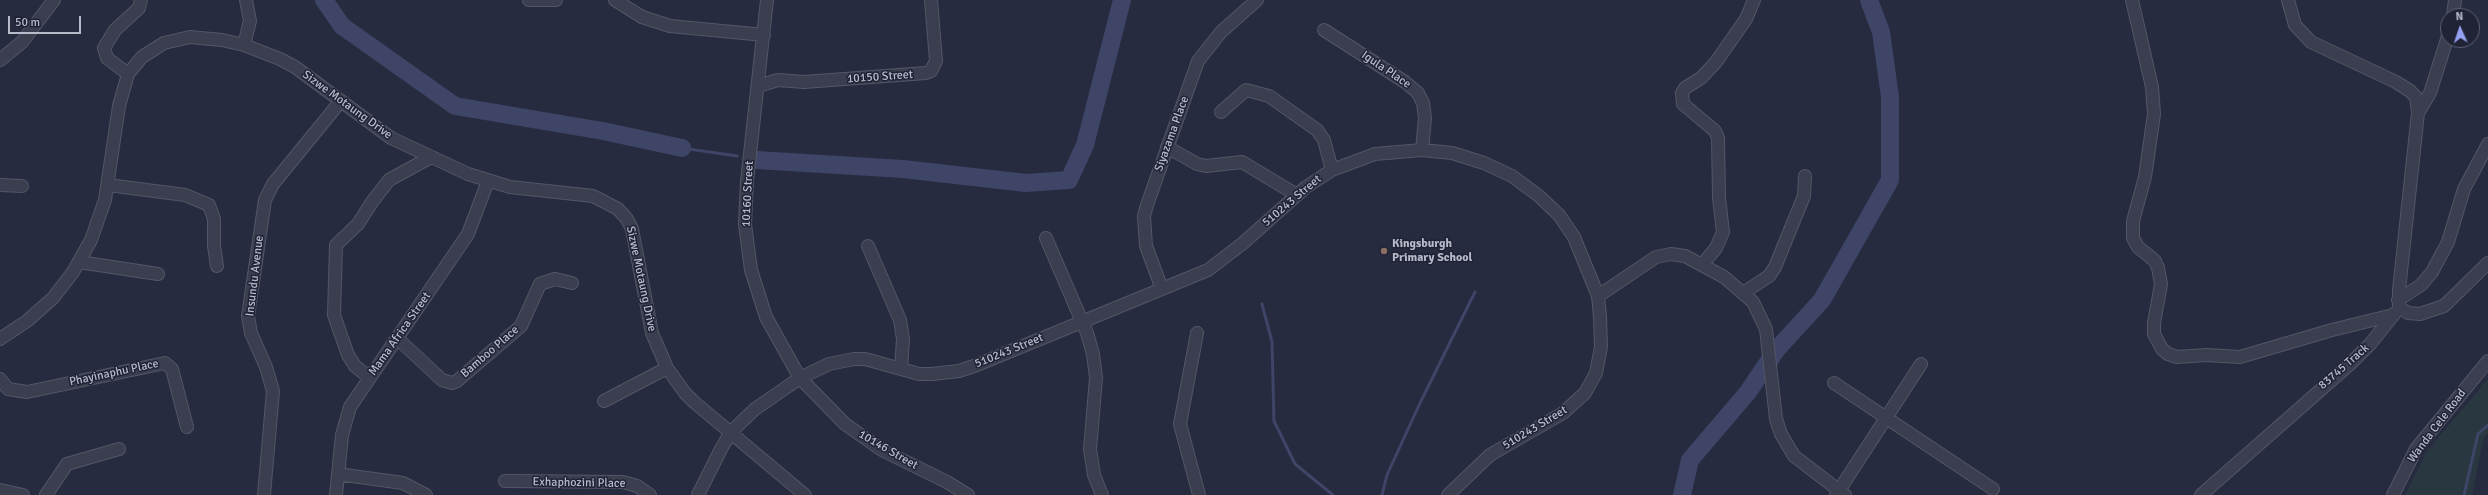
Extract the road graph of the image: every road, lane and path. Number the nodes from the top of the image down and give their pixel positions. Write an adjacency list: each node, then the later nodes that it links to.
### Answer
1 (54, 0): 17 (street)
2 (141, 0): 18 (street)
3 (246, 0): 15 (street)
4 (529, 0): 5 (street)
5 (556, 0)
6 (615, 0): 14 (street)
7 (767, 0): 14 (street, 10160 Street)
8 (931, 0): 19 (street, 10150 Street)
9 (1257, 0): 24 (street, Siyazama Place)
10 (1754, 0): 38 (street)
11 (2132, 0): 45 (street)
12 (2288, 0): 22 (street)
13 (1324, 30): 25 (street, Igula Place)
14 (764, 35): 19 (street, 10160 Street)
15 (244, 45): 18 (street, Sizwe Motaung Drive); 20 (street, Sizwe Motaung Drive)
16 (2444, 48): 22 (street)
17 (0, 60)
18 (128, 74): 32 (street, Sizwe Motaung Drive)
19 (758, 86): 55 (street, 10160 Street)
20 (340, 102): 26 (street, Sizwe Motaung Drive); 70 (street, Insundu Avenue)
21 (1221, 112): 27 (street)
22 (2418, 113): 45 (street)
23 (2488, 144): 45 (street)
24 (1167, 147): 33 (street); 42 (street, Siyazama Place)
25 (1422, 150): 27 (street, 510243 Street); 44 (street, 510243 Street)
26 (432, 157): 29 (street, Sizwe Motaung Drive); 54 (street)
27 (1332, 170): 33 (street, 510243 Street)
28 (1805, 176): 43 (street)
29 (488, 181): 49 (street, Mama Africa Street); 52 (street, Sizwe Motaung Drive)
30 (0, 185): 31 (street)
31 (22, 186)
32 (108, 186): 36 (street, Sizwe Motaung Drive); 39 (street)
33 (1297, 195): 42 (street, 510243 Street)
34 (1046, 238): 46 (street)
35 (868, 246): 53 (street)
36 (79, 262): 40 (street); 48 (street, Sizwe Motaung Drive)
37 (2488, 263): 45 (street)
38 (1702, 265): 43 (street); 44 (street)
39 (217, 266)
40 (158, 274)
41 (572, 283): 49 (street, Bamboo Place)
42 (1162, 289): 46 (street, 510243 Street)
43 (1743, 293): 67 (street)
44 (1598, 296): 79 (street, 510243 Street)
45 (2397, 307): 80 (street, 83745 Track)
46 (1081, 322): 53 (street, 510243 Street); 77 (street)
47 (1197, 333): 78 (street)
48 (0, 339)
49 (398, 339): 54 (street, Mama Africa Street)
50 (2488, 361): 81 (street, Wanda Cele Road)
51 (1921, 364): 59 (street)
52 (667, 368): 58 (street); 61 (street, Sizwe Motaung Drive)
53 (901, 369): 55 (street, 510243 Street)
54 (370, 378): 63 (street, Mama Africa Street)
55 (800, 378): 61 (street, 510243 Street); 76 (street, 10146 Street)
56 (0, 379): 60 (street, Phayinaphu Place)
57 (1834, 383): 59 (street)
58 (604, 401)
59 (1886, 418): 65 (street); 67 (street)
60 (188, 427)
61 (731, 432): 74 (street, 510243 Street); 75 (street, Sizwe Motaung Drive)
62 (119, 449): 69 (street)
63 (338, 474): 71 (street, Mama Africa Street); 72 (street)
64 (505, 481): 73 (street, Exhaphozini Place)
65 (1993, 489)
66 (0, 490): 68 (street)
67 (1840, 494)
68 (23, 495)
69 (46, 495)
70 (264, 495)
71 (336, 495)
72 (426, 495)
73 (650, 495)
74 (698, 495)
75 (805, 495)
76 (968, 495)
77 (1102, 495)
78 (1199, 495)
79 (1448, 495)
80 (2201, 495)
81 (2393, 495)

